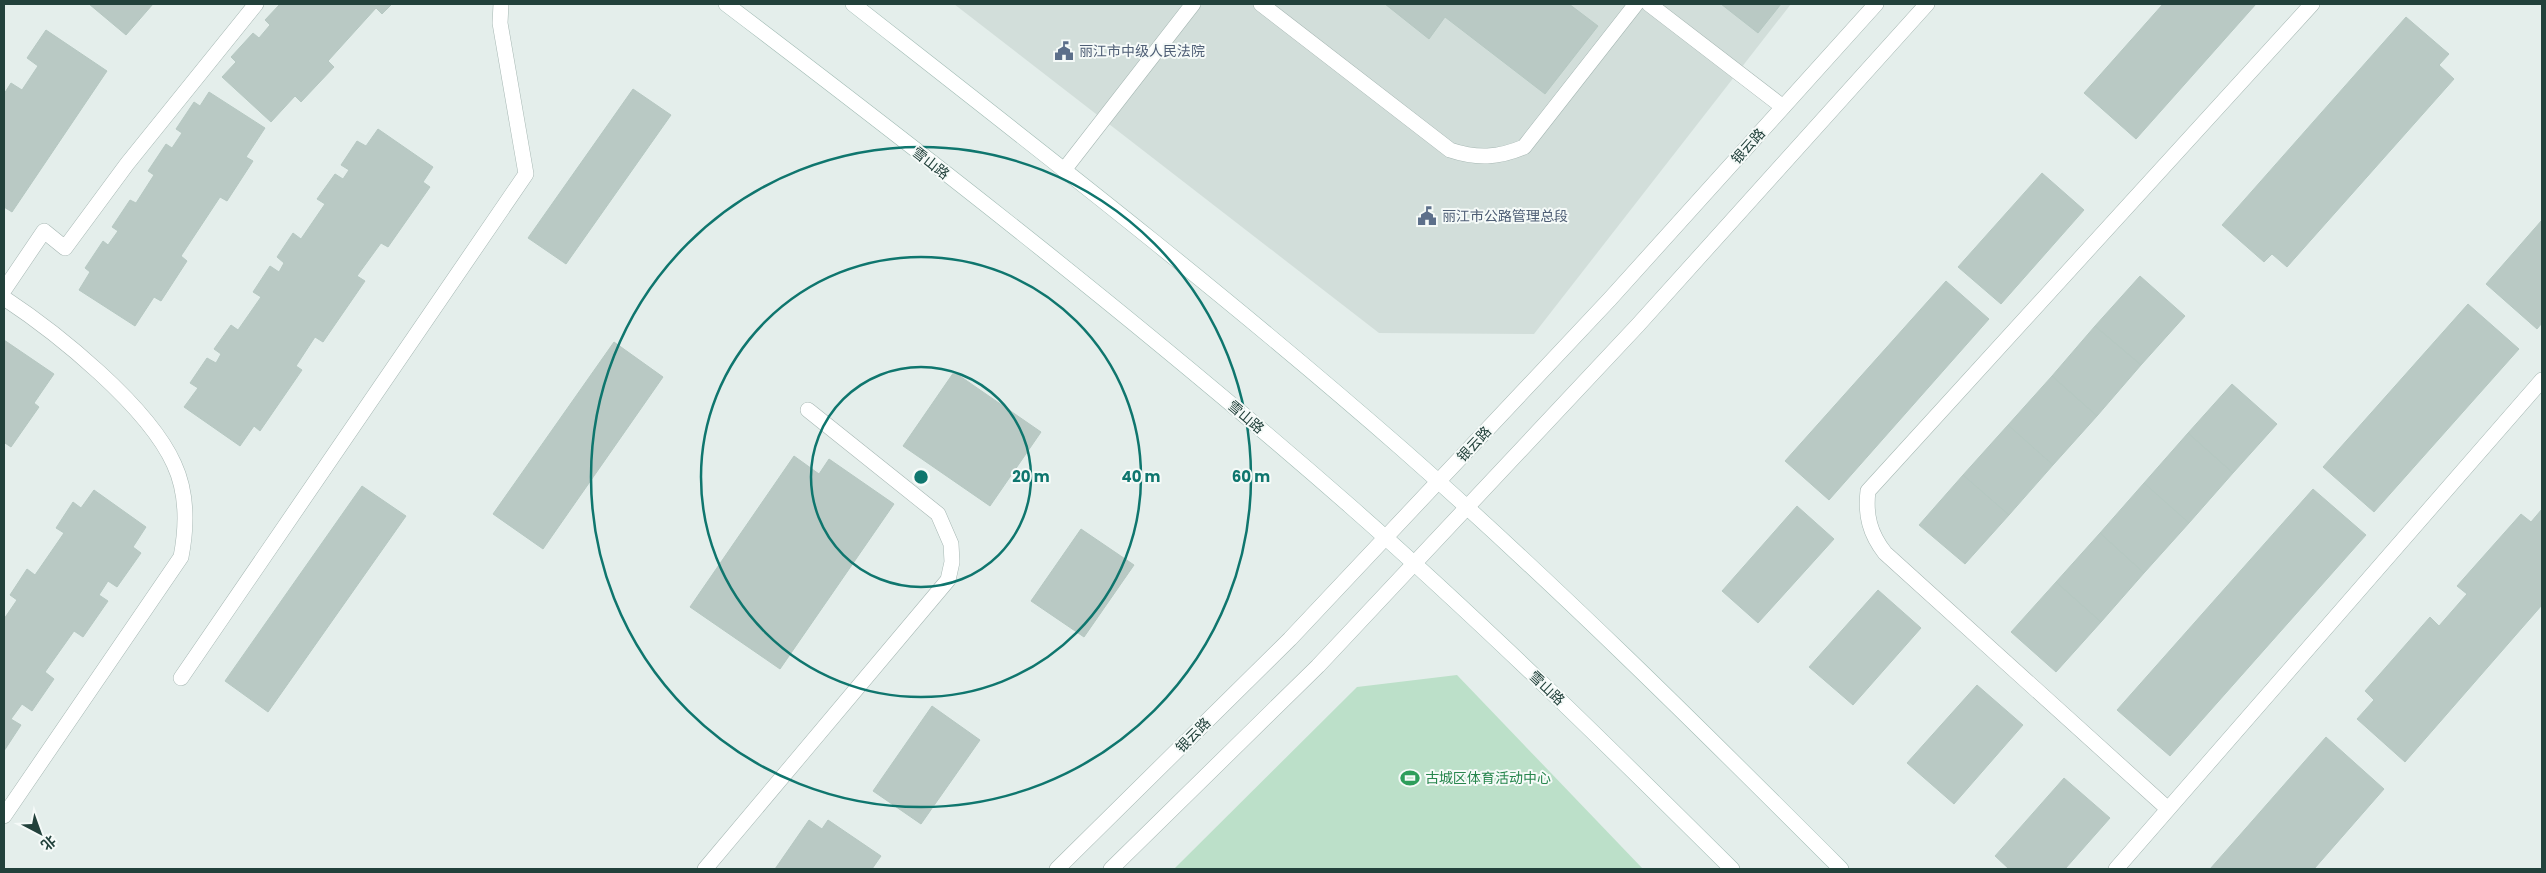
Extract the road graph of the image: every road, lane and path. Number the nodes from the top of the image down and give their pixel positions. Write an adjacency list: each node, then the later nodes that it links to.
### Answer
1 (256, 4): 14 (main road)
2 (501, 4): 22 (main road)
3 (726, 4): 20 (main road, 雪山路)
4 (853, 4): 13 (main road)
5 (1193, 4): 13 (main road)
6 (1261, 4): 7 (main road)
7 (1636, 4)
8 (1649, 4): 12 (main road)
9 (1876, 4): 12 (main road, 银云路)
10 (1927, 4): 19 (main road)
11 (2312, 4): 23 (main road)
12 (1783, 107): 18 (main road, 银云路)
13 (1064, 170): 18 (main road)
14 (4, 290)
15 (4, 298): 24 (main road)
16 (2542, 380): 23 (main road)
17 (808, 410): 25 (main road)
18 (1438, 482): 19 (main road); 20 (main road, 银云路)
19 (1466, 508): 21 (main road); 29 (main road)
20 (1385, 538): 21 (main road, 雪山路); 26 (main road, 银云路)
21 (1414, 564): 27 (main road); 28 (main road, 雪山路)
22 (181, 678)
23 (2168, 809): 30 (main road)
24 (4, 816)
25 (705, 869)
26 (1057, 869)
27 (1111, 869)
28 (1732, 869)
29 (1841, 869)
30 (2116, 869)

